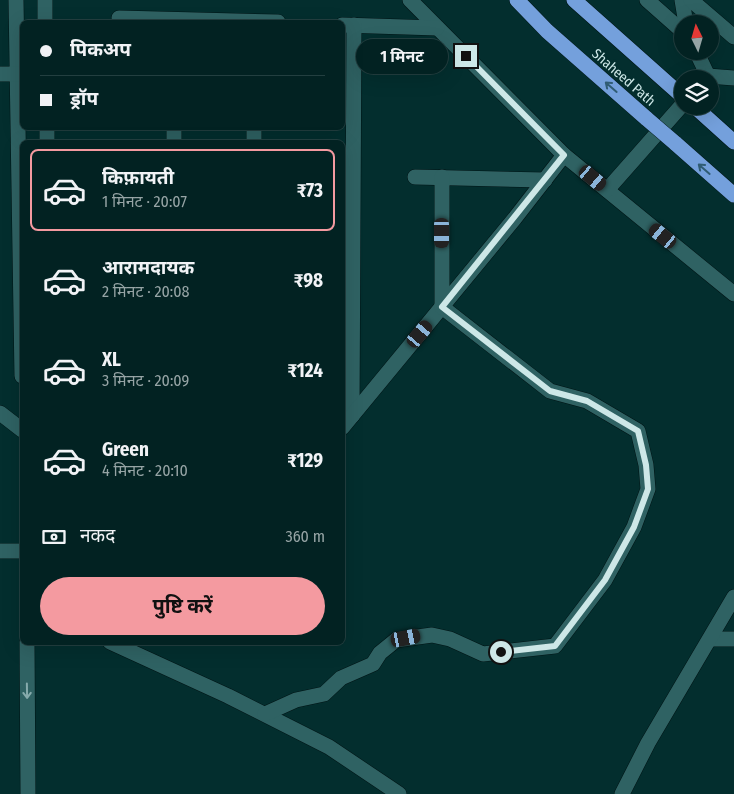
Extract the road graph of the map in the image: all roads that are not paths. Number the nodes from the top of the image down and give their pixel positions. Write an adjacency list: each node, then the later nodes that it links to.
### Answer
1 (16, 0): 18 (street)
2 (45, 0): 11 (street)
3 (410, 0): 15 (street)
4 (517, 0): 30 (highway, Shaheed Path, one-way to 4, bridge)
5 (574, 0): 21 (highway, Shaheed Path)
6 (646, 0): 13 (street)
7 (682, 0): 9 (street)
8 (691, 0): 16 (street)
9 (684, 15)
10 (119, 18): 12 (street)
11 (45, 20)
12 (158, 20)
13 (674, 24)
14 (348, 25): 15 (street); 32 (street)
15 (438, 28): 25 (street)
16 (732, 32)
17 (0, 74): 18 (street)
18 (18, 74): 31 (street)
19 (719, 77): 20 (street)
20 (734, 78)
21 (674, 88)
22 (674, 113): 29 (street)
23 (704, 115): 24 (highway)
24 (734, 142)
25 (564, 155): 28 (street); 29 (street)
26 (416, 176): 27 (street)
27 (442, 177): 28 (street); 34 (street)
28 (545, 180): 34 (street)
29 (607, 190): 33 (street)
30 (734, 195)
31 (20, 225)
32 (348, 271): 36 (street)
33 (734, 294)
34 (442, 307): 36 (street); 46 (street)
35 (0, 413): 38 (street)
36 (352, 416): 37 (street)
37 (345, 424)
38 (20, 428)
39 (0, 552): 40 (street)
40 (20, 552)
41 (734, 597): 42 (street)
42 (711, 639): 43 (street); 49 (street)
43 (734, 639)
44 (26, 645): 47 (street, one-way to 47)
45 (116, 645): 46 (street)
46 (265, 714): 48 (street)
47 (28, 794)
48 (399, 794)
49 (622, 794)

